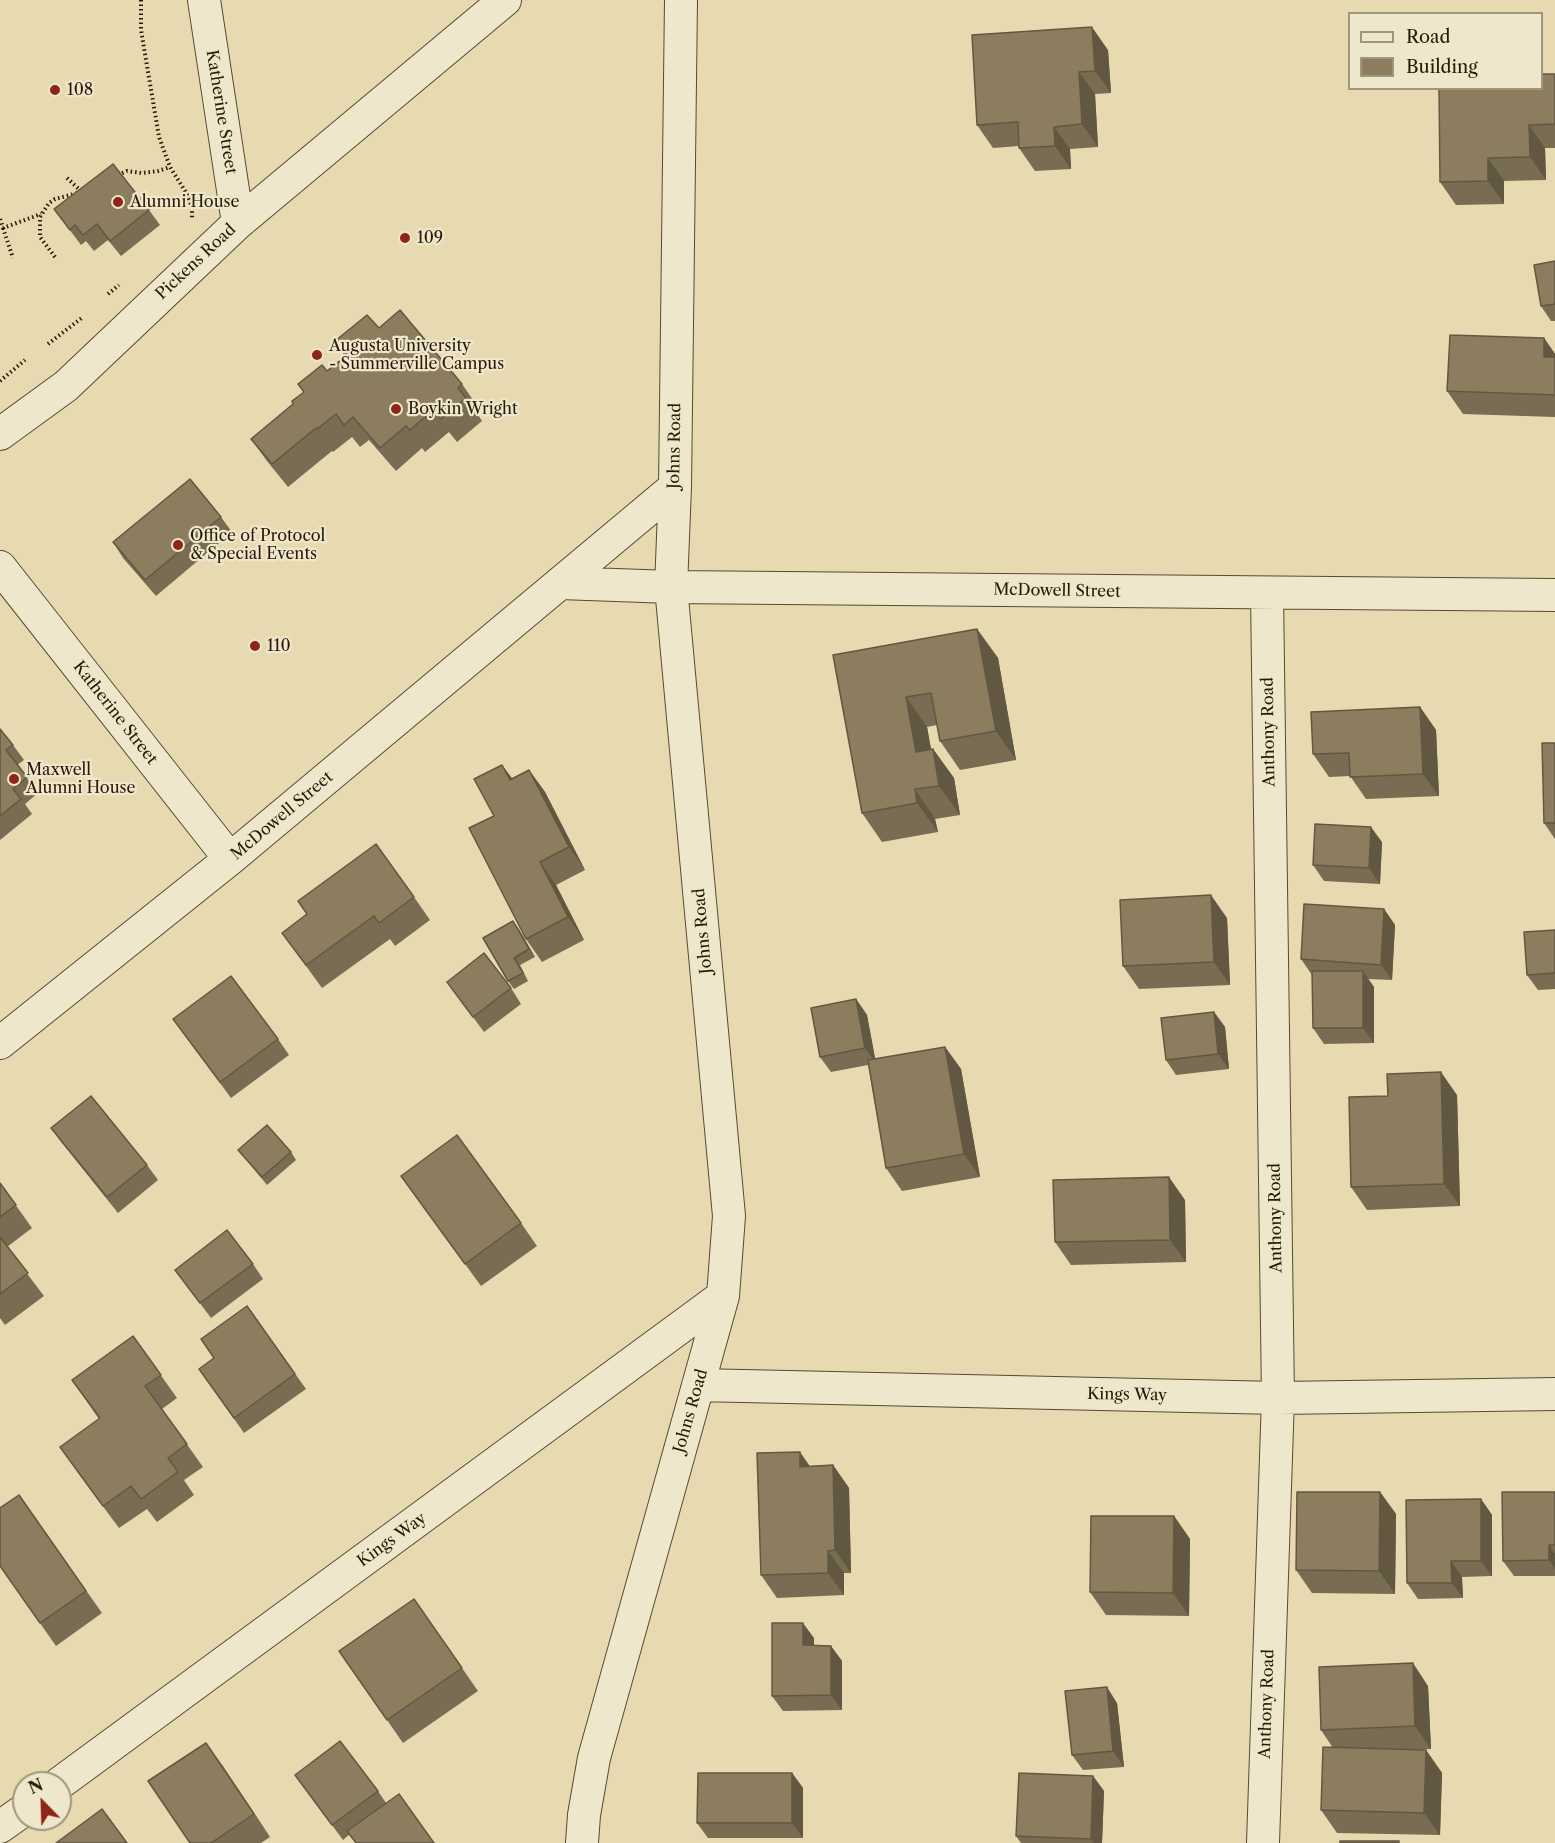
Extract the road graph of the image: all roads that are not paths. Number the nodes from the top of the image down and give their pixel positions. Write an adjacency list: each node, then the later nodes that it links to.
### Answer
1 (204, 0): 4 (street, Katherine Street)
2 (505, 0): 4 (street, Pickens Road)
3 (681, 0): 6 (street, Johns Road)
4 (238, 223): 5 (street, Pickens Road)
5 (0, 434)
6 (675, 487): 8 (street, McDowell Street); 9 (street, Johns Road)
7 (0, 567): 12 (street, Katherine Street)
8 (560, 583): 9 (street, McDowell Street); 12 (street, McDowell Street)
9 (671, 587): 10 (street, McDowell Street); 14 (street, Johns Road)
10 (1267, 593): 11 (street, McDowell Street); 17 (street, Anthony Road)
11 (1555, 595)
12 (230, 860): 13 (street, McDowell Street)
13 (0, 1043)
14 (723, 1296): 15 (street, Johns Road); 18 (street, Kings Way)
15 (699, 1385): 17 (street, Kings Way); 19 (street, Johns Road)
16 (1555, 1394): 17 (street, Kings Way)
17 (1278, 1398): 20 (street, Anthony Road)
18 (72, 1774)
19 (582, 1843)
20 (1263, 1843)

